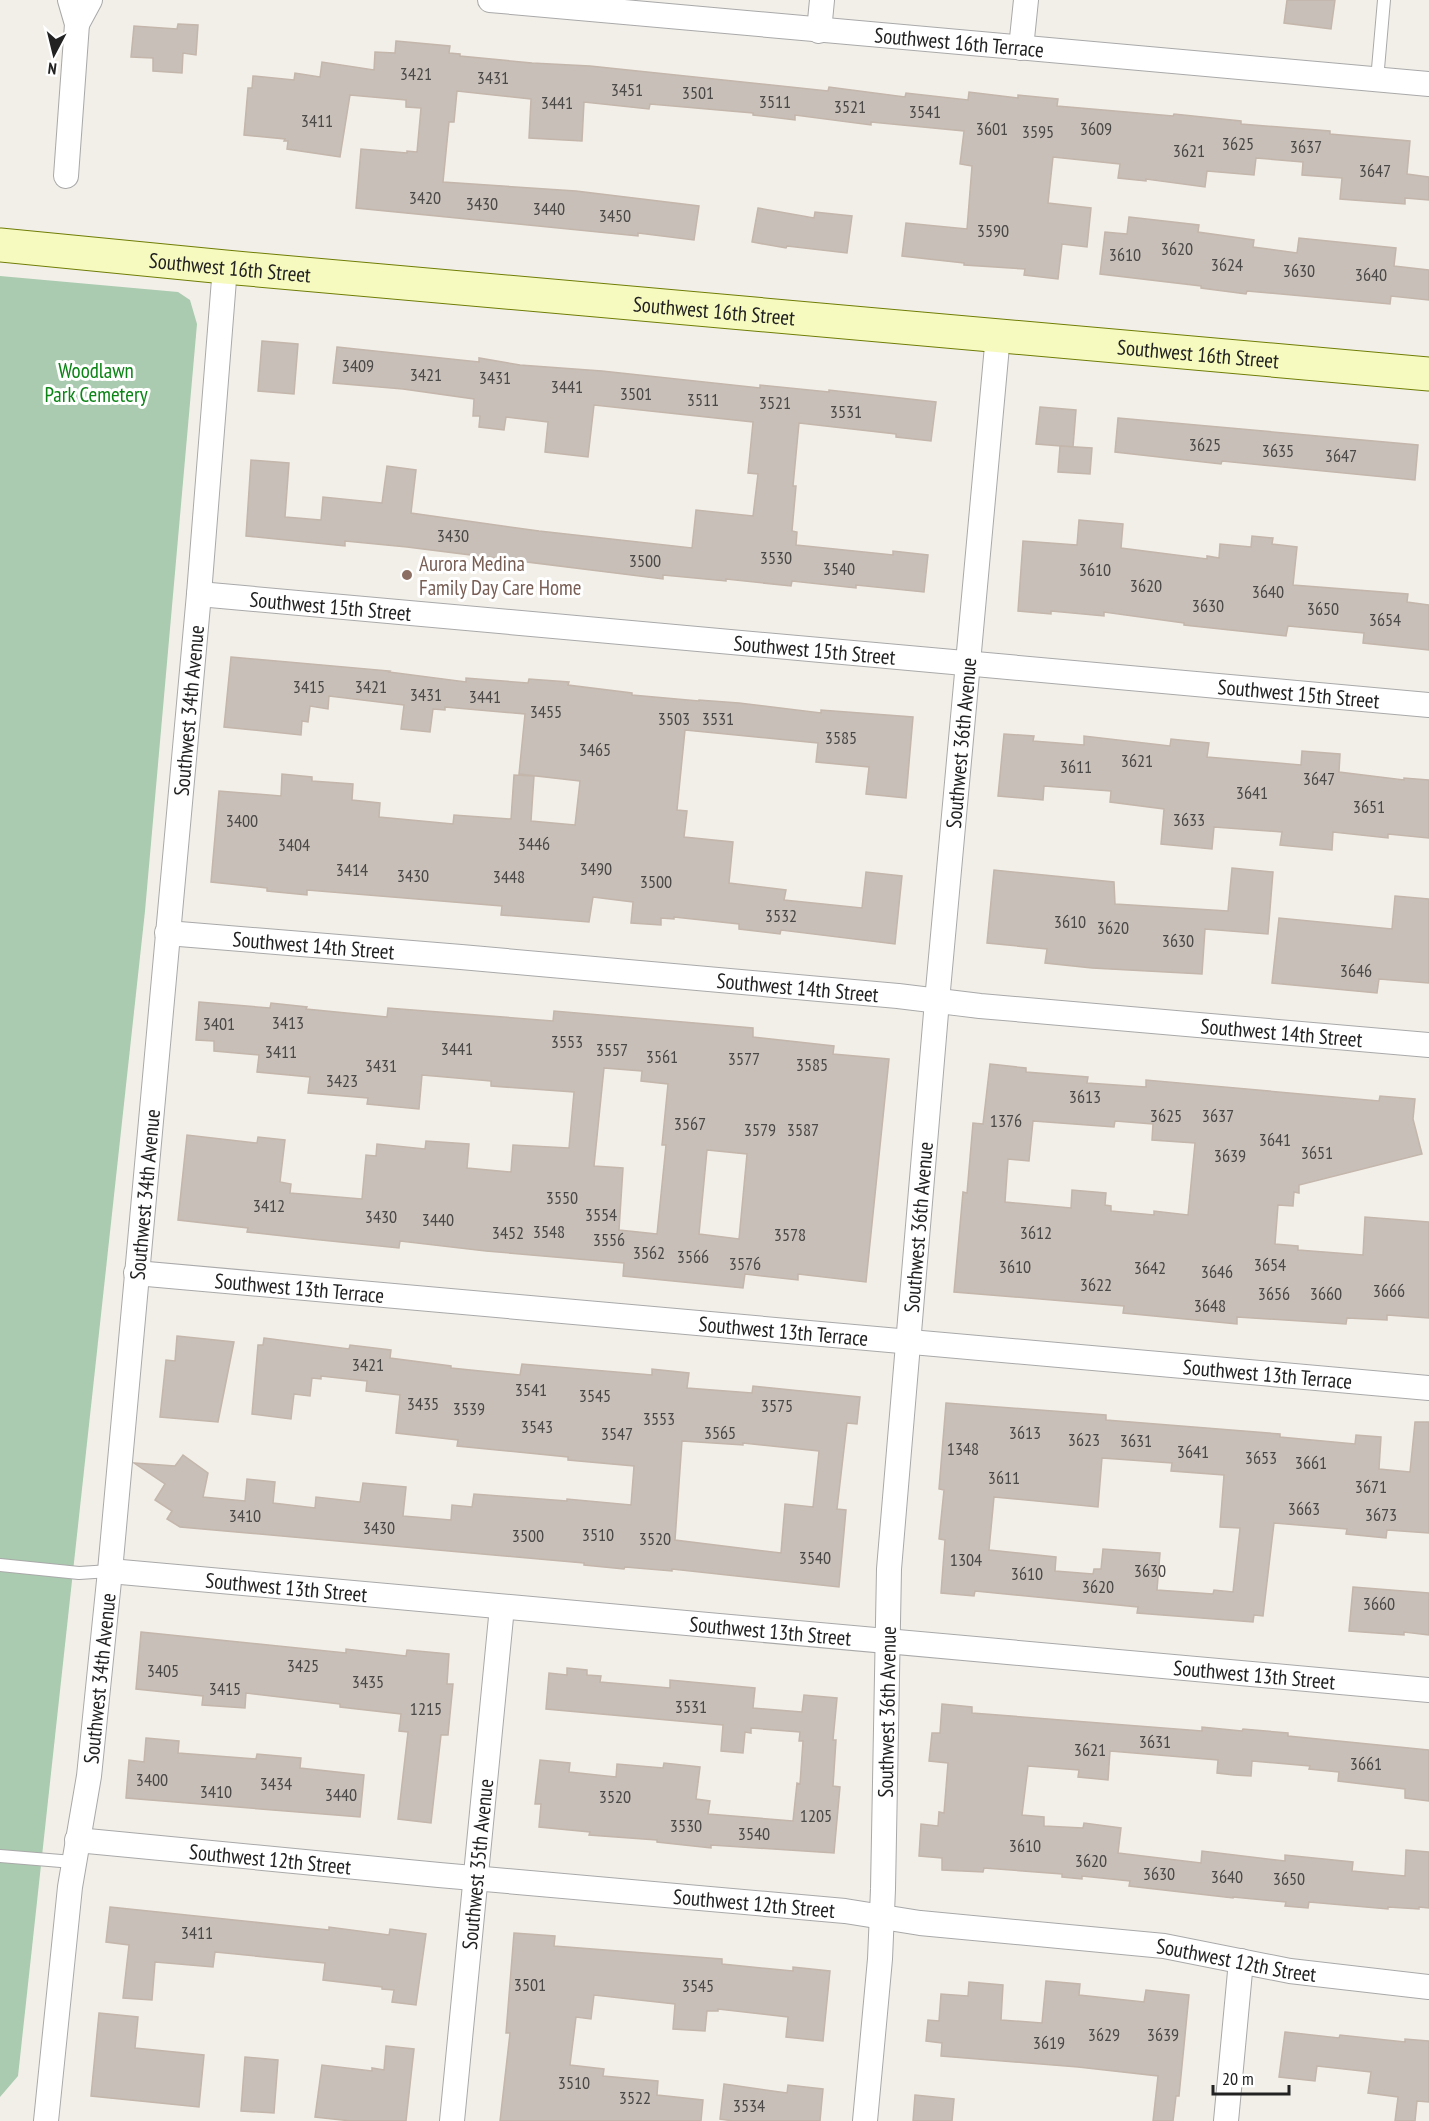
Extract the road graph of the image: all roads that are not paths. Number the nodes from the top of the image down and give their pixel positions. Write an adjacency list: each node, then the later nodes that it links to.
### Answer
1 (70, 0): 8 (street)
2 (90, 0): 8 (street)
3 (490, 0): 7 (street, Southwest 16th Terrace)
4 (822, 0): 9 (street)
5 (1026, 0): 10 (street)
6 (1384, 0): 11 (lane)
7 (604, 5): 9 (street, Southwest 16th Terrace)
8 (77, 24): 13 (street)
9 (819, 30): 10 (street, Southwest 16th Terrace)
10 (1021, 48): 11 (street, Southwest 16th Terrace)
11 (1377, 80): 12 (street, Southwest 16th Terrace)
12 (1429, 84)
13 (66, 176)
14 (0, 245): 15 (street, Southwest 16th Street)
15 (225, 267): 16 (street, Southwest 16th Street); 18 (street, Southwest 34th Avenue)
16 (998, 335): 17 (street, Southwest 16th Street); 19 (street, Southwest 36th Avenue)
17 (1429, 374)
18 (199, 594): 19 (street, Southwest 15th Street); 21 (street, Southwest 34th Avenue)
19 (969, 663): 20 (street, Southwest 15th Street); 22 (street, Southwest 36th Avenue)
20 (1429, 705)
21 (167, 933): 22 (street, Southwest 14th Street); 24 (street, Southwest 34th Avenue)
22 (937, 1001): 23 (street, Southwest 14th Street); 25 (street, Southwest 36th Avenue)
23 (1429, 1045)
24 (136, 1273): 25 (street, Southwest 13th Terrace); 28 (street, Southwest 34th Avenue)
25 (909, 1341): 26 (street, Southwest 13th Terrace); 30 (street, Southwest 36th Avenue)
26 (1429, 1388)
27 (0, 1565): 28 (lane)
28 (110, 1571): 29 (street, Southwest 13th Street); 32 (street, Southwest 34th Avenue)
29 (502, 1607): 30 (street, Southwest 13th Street); 34 (street, Southwest 35th Avenue)
30 (887, 1640): 31 (street, Southwest 13th Street); 35 (street, Southwest 36th Avenue)
31 (1429, 1690)
32 (75, 1851): 33 (lane); 34 (street, Southwest 12th Street); 38 (street, Southwest 34th Avenue)
33 (0, 1856)
34 (475, 1878): 35 (street, Southwest 12th Street); 39 (street, Southwest 35th Avenue)
35 (882, 1917): 36 (street, Southwest 12th Street); 40 (street, Southwest 36th Avenue)
36 (1241, 1961): 37 (street, Southwest 12th Street); 41 (street)
37 (1429, 1987)
38 (46, 2121)
39 (452, 2121)
40 (865, 2121)
41 (1227, 2121)

